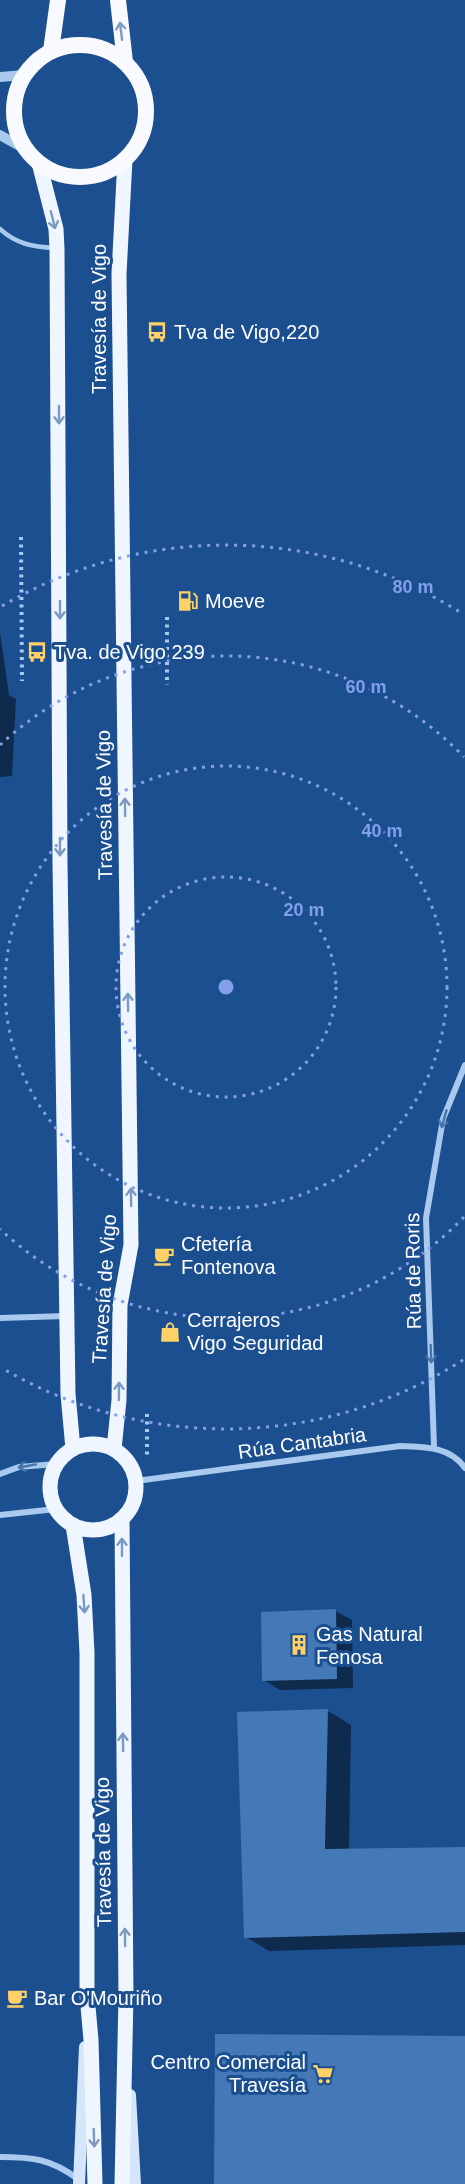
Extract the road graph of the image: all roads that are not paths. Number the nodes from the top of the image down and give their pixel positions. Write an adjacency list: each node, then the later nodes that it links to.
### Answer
1 (58, 0): 3 (highway)
2 (118, 0): 4 (highway, one-way to 2)
3 (51, 51): 4 (highway); 5 (highway)
4 (125, 62): 9 (highway)
5 (24, 75): 6 (street); 8 (highway)
6 (0, 76)
7 (0, 135): 8 (street)
8 (25, 149): 10 (highway)
9 (125, 159): 10 (highway); 18 (main road, Travesía de Vigo, one-way to 9)
10 (39, 163): 12 (main road, Travesía de Vigo, one-way to 12)
11 (0, 229): 12 (lane)
12 (57, 249): 14 (main road, Travesía de Vigo, one-way to 14)
13 (465, 1065): 16 (street, Rúa de Roris, one-way to 16)
14 (67, 1316): 15 (street); 17 (main road, Travesía de Vigo)
15 (0, 1318)
16 (434, 1447): 20 (street, Rúa Cantabria); 22 (street, Rúa Cantabria)
17 (73, 1449): 18 (main road); 19 (main road)
18 (114, 1449): 22 (main road)
19 (56, 1464): 21 (street, one-way to 21); 23 (main road)
20 (465, 1468)
21 (0, 1474)
22 (136, 1481): 25 (main road)
23 (56, 1509): 24 (street); 26 (main road)
24 (0, 1515)
25 (122, 1519): 26 (main road); 28 (main road, Travesía de Vigo, one-way to 25)
26 (73, 1525): 27 (main road, Travesía de Vigo, one-way to 27)
27 (87, 1995): 30 (main road); 31 (main road, Travesía de Vigo, one-way to 31)
28 (126, 1996): 32 (main road, Travesía de Vigo); 33 (main road)
29 (0, 2157): 30 (street)
30 (79, 2182)
31 (95, 2184)
32 (122, 2184)
33 (135, 2184)

